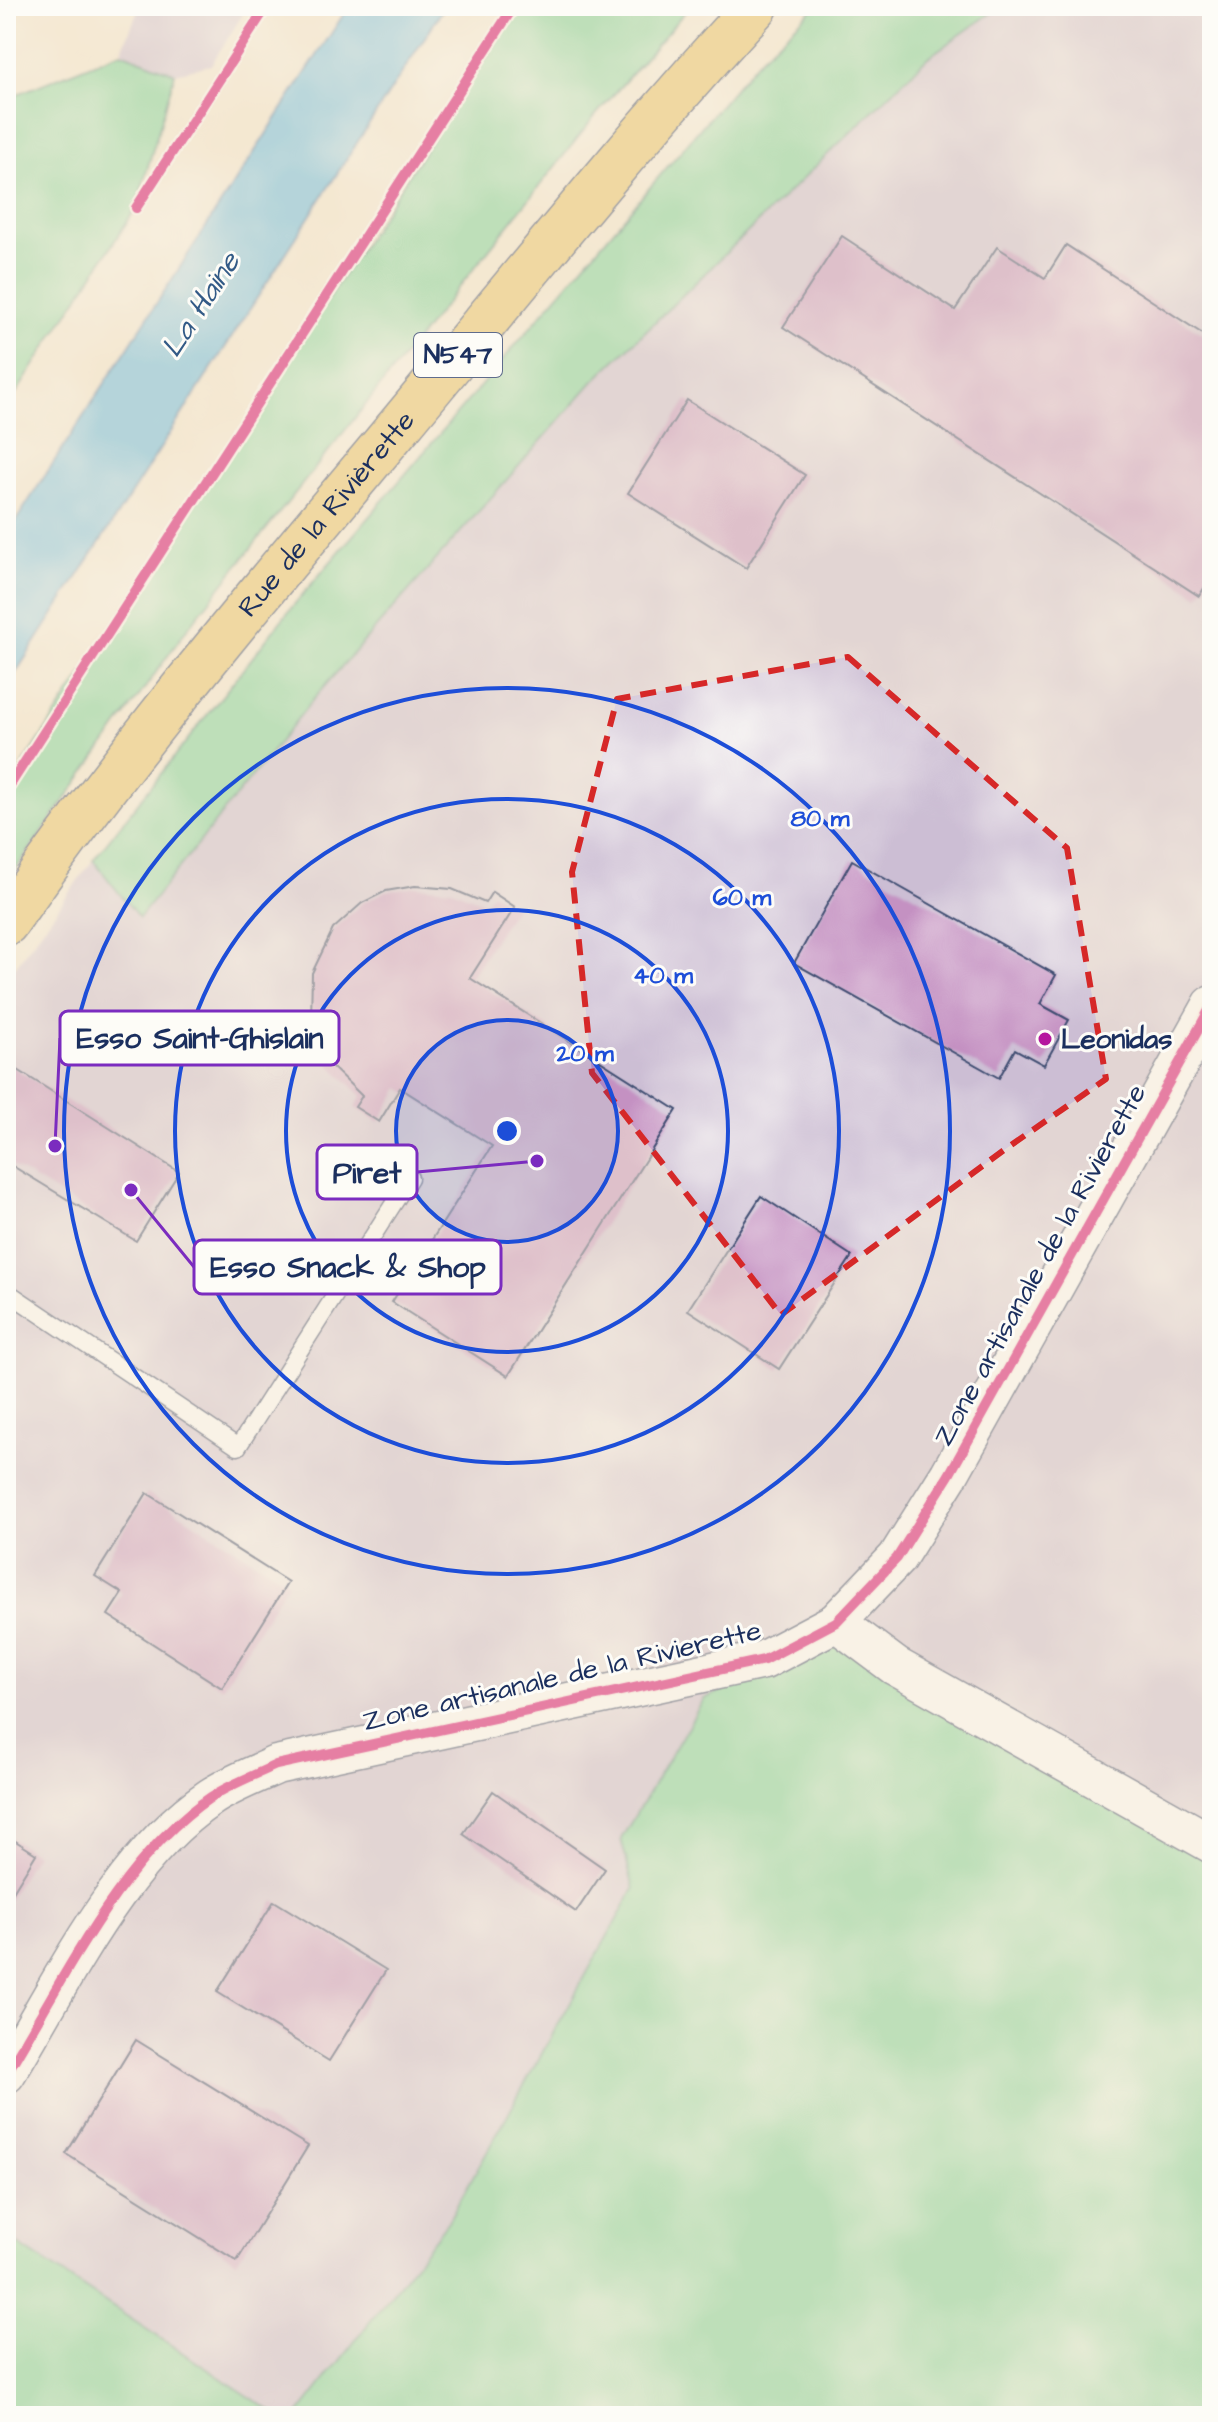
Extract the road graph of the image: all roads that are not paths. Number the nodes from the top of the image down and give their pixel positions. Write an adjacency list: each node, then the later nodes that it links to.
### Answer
1 (756, 6): 2 (main road, Rue de la Rivièrette / N547)
2 (6, 923)
3 (1212, 1005): 6 (street, Zone artisanale de la Rivierette)
4 (410, 1178): 5 (lane)
5 (6, 1291)
6 (836, 1622): 7 (street); 8 (street, Zone artisanale de la Rivierette)
7 (1212, 1844)
8 (6, 2074)

